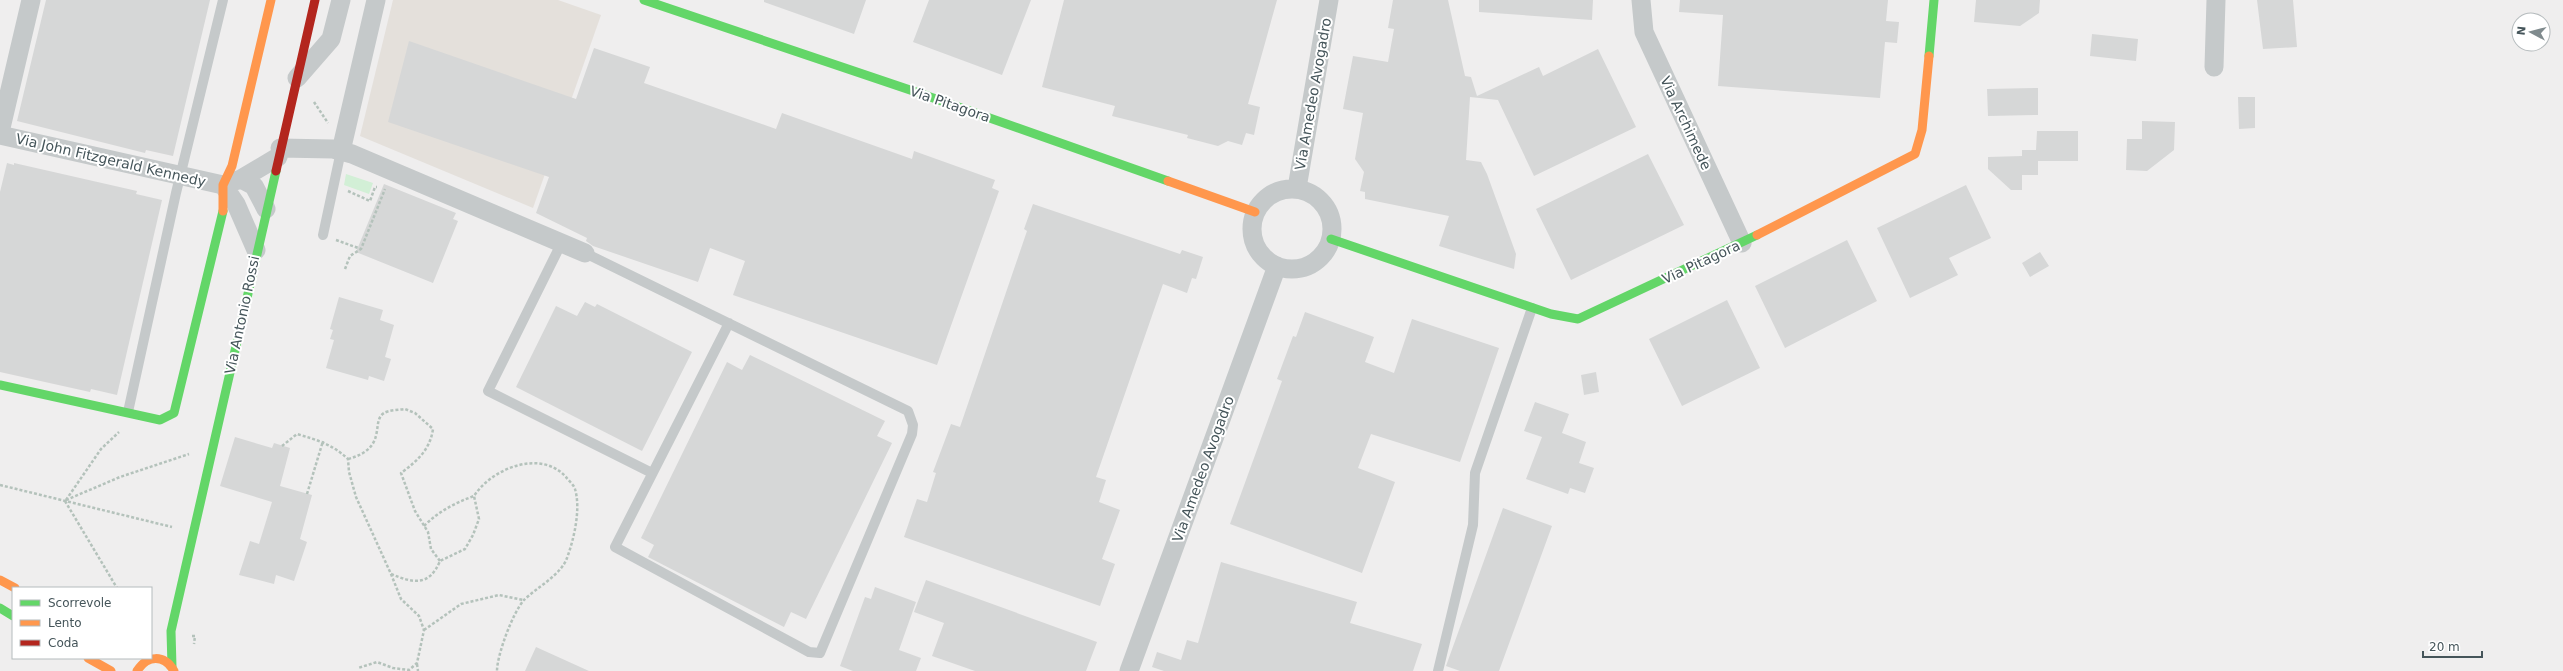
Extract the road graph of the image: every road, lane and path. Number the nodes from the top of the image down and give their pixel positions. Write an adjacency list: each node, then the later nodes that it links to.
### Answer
1 (31, 0): 14 (street)
2 (223, 0): 18 (lane)
3 (271, 0): 20 (street)
4 (315, 0): 13 (street, Via Antonio Rossi)
5 (341, 0): 13 (street)
6 (376, 0): 16 (street)
7 (644, 0): 24 (street, Via Pitagora)
8 (1329, 0): 22 (street, Via Amedeo Avogadro)
9 (1641, 0): 28 (street, Via Archimede)
10 (1934, 0): 28 (street, Via Pitagora)
11 (2216, 0): 12 (street)
12 (2214, 67)
13 (297, 78): 17 (street, Via Antonio Rossi)
14 (0, 132)
15 (0, 135): 18 (street, Via John Fitzgerald Kennedy)
16 (341, 152): 17 (street); 21 (lane); 27 (street)
17 (279, 153): 19 (street, Via John Fitzgerald Kennedy); 23 (street, Via Antonio Rossi)
18 (180, 177): 20 (street, Via John Fitzgerald Kennedy); 37 (lane)
19 (241, 179): 20 (street, Via John Fitzgerald Kennedy); 23 (street)
20 (223, 185): 30 (street, Via John Fitzgerald Kennedy); 37 (street)
21 (333, 188): 25 (lane); 29 (path)
22 (1297, 188): 24 (street); 26 (street)
23 (266, 209): 30 (street, Via Antonio Rossi)
24 (1255, 212): 32 (street)
25 (323, 235): 29 (path)
26 (1331, 239): 32 (street); 34 (street, Via Pitagora)
27 (562, 242): 31 (street); 42 (lane)
28 (1742, 243): 34 (street, Via Pitagora)
29 (361, 249): 33 (path)
30 (256, 250): 58 (street, Via Antonio Rossi)
31 (586, 253): 35 (lane)
32 (1277, 266): 69 (street, Via Amedeo Avogadro)
33 (345, 269)
34 (1532, 308): 70 (lane)
35 (729, 323): 42 (lane); 42 (lane)
36 (0, 385): 37 (street)
37 (130, 413): 46 (path)
38 (323, 441): 39 (path); 41 (path); 44 (path)
39 (282, 446)
40 (189, 454): 46 (path)
41 (348, 459): 47 (path); 50 (path)
42 (652, 473)
43 (0, 485): 46 (path)
44 (307, 494)
45 (474, 496): 47 (path); 49 (path); 54 (path)
46 (65, 501): 48 (path); 53 (path)
47 (424, 526): 49 (path)
48 (172, 527)
49 (440, 561): 50 (path)
50 (391, 574): 57 (path)
51 (0, 580): 52 (street)
52 (13, 587)
53 (116, 587)
54 (523, 600): 57 (path); 68 (path)
55 (0, 608): 56 (street)
56 (12, 615)
57 (424, 630): 62 (path)
58 (171, 631): 59 (street, Via Antonio Rossi); 64 (street, Via Antonio Rossi)
59 (152, 658): 64 (street)
60 (90, 659): 65 (street)
61 (150, 659): 66 (street, Via Antonio Rossi)
62 (417, 663): 63 (path); 67 (path)
63 (358, 668)
64 (173, 669)
65 (111, 671)
66 (137, 671)
67 (418, 671)
68 (497, 671)
69 (1129, 671)
70 (1438, 671)

